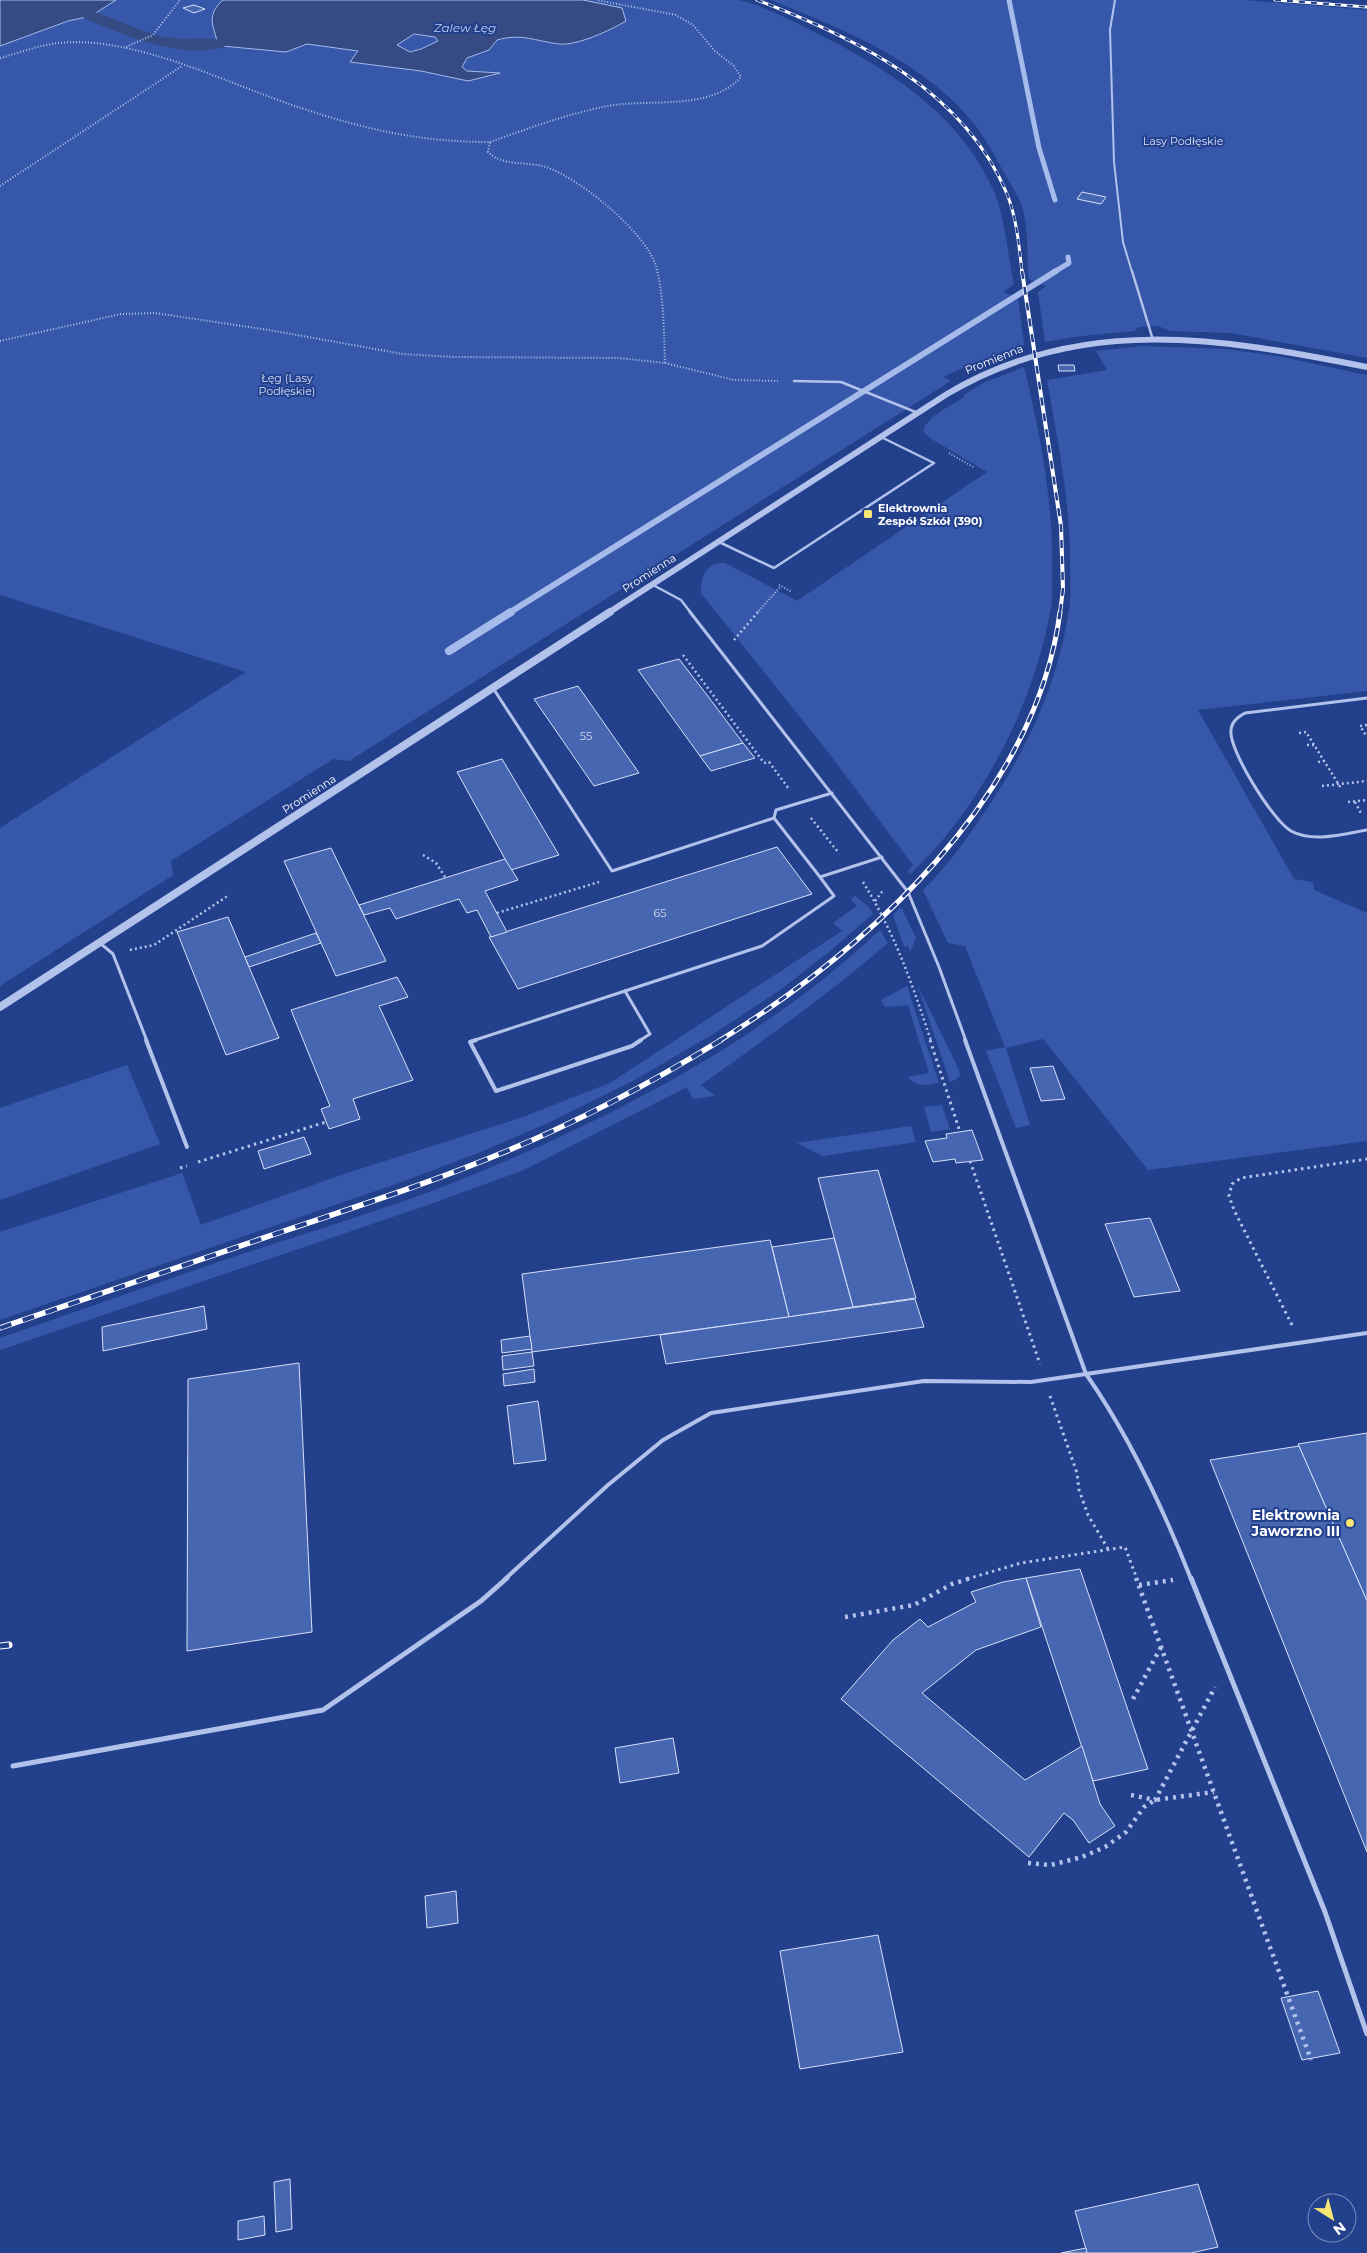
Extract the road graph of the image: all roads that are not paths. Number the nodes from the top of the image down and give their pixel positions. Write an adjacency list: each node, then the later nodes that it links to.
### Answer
1 (1115, 0): 2 (lane)
2 (1153, 340): 3 (street, Promienna); 5 (street, Promienna)
3 (1367, 367)
4 (794, 381): 5 (lane)
5 (918, 412): 6 (street, Promienna)
6 (881, 437): 7 (street, Promienna); 7 (lane)
7 (719, 542): 8 (street, Promienna)
8 (653, 584): 9 (street, Promienna); 11 (lane)
9 (493, 688): 12 (lane); 16 (street, Promienna)
10 (1367, 698): 13 (lane)
11 (832, 793): 12 (lane); 14 (lane)
12 (774, 818): 15 (lane)
13 (1367, 830)
14 (882, 857): 15 (lane); 21 (lane)
15 (820, 877): 17 (lane)
16 (100, 943): 18 (street, Promienna); 19 (lane)
17 (625, 992): 17 (lane)
18 (0, 1007)
19 (187, 1147)
20 (1367, 1333): 21 (lane)
21 (1086, 1374): 22 (lane); 23 (lane)
22 (13, 1766)
23 (1367, 2034)

